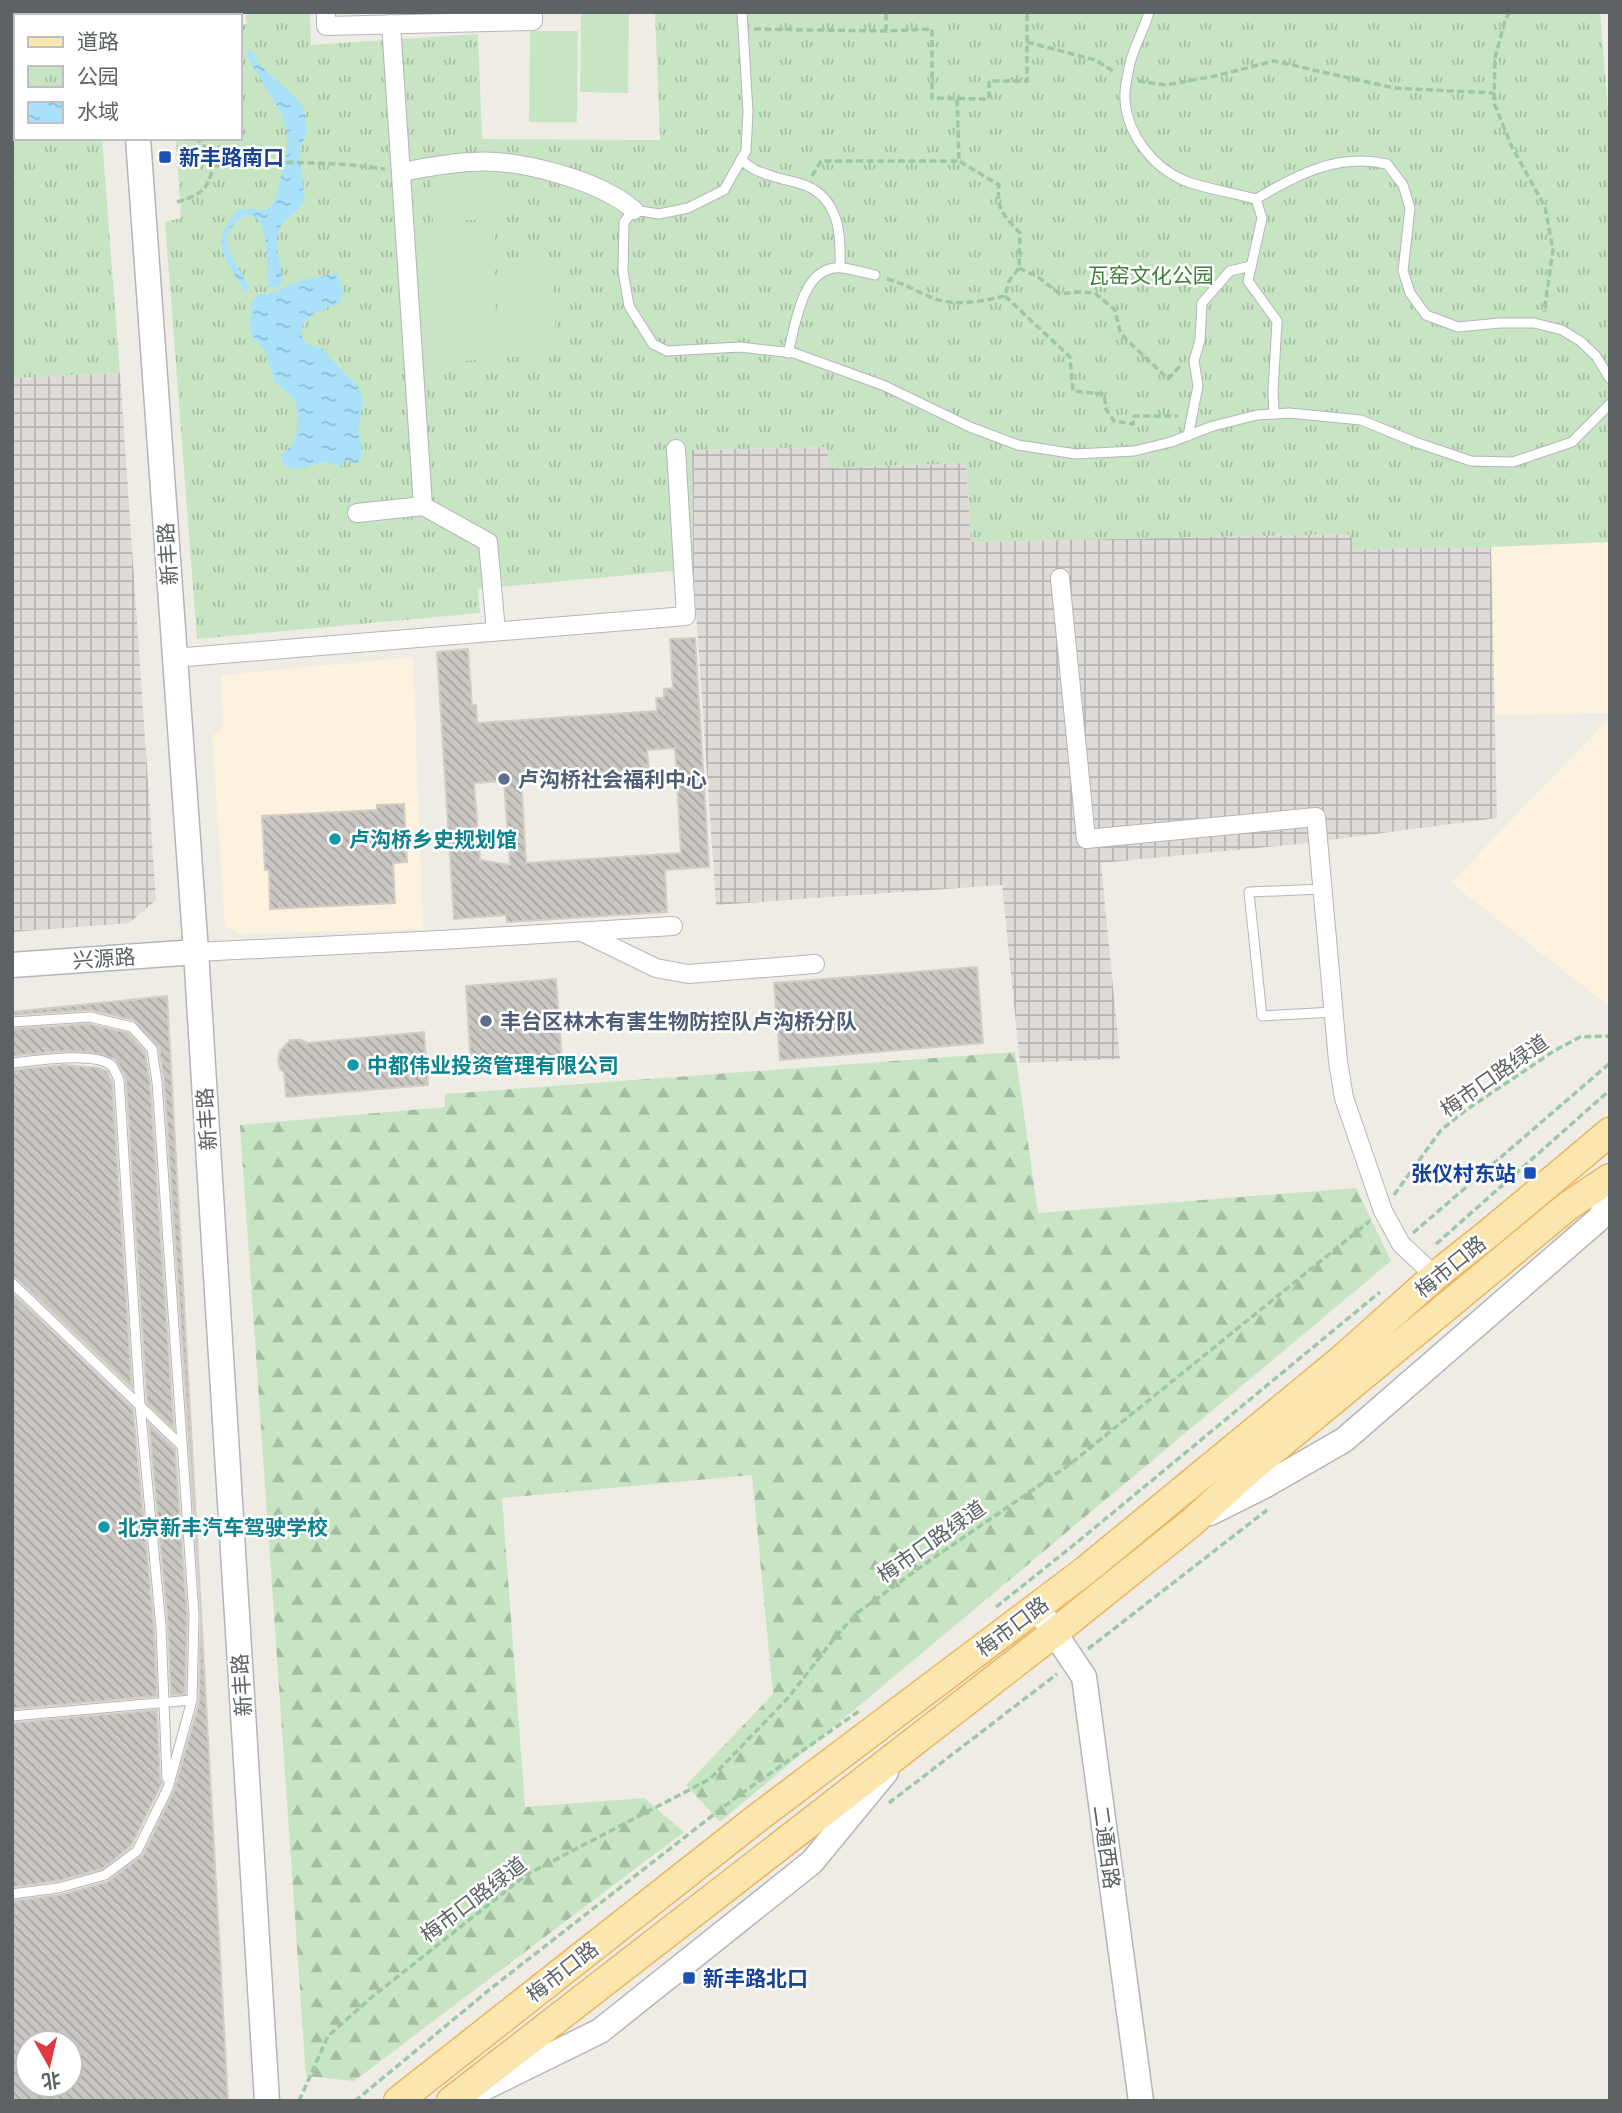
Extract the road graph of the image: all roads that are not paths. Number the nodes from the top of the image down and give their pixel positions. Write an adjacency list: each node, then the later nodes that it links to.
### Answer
1 (326, 12): 5 (street)
2 (533, 12): 5 (street)
3 (742, 12): 7 (lane)
4 (1149, 12): 9 (lane)
5 (391, 24): 8 (street)
6 (138, 140): 24 (street, 新丰路)
7 (741, 159): 10 (lane); 12 (lane)
8 (401, 172): 10 (street); 20 (street)
9 (1256, 199): 11 (lane); 15 (lane)
10 (634, 210): 14 (lane)
11 (1251, 266): 17 (lane); 18 (lane)
12 (840, 267): 13 (lane); 14 (lane)
13 (875, 275)
14 (788, 353): 18 (lane)
15 (1610, 379)
16 (1610, 404): 17 (lane)
17 (1274, 414): 18 (lane)
18 (1185, 437)
19 (676, 449): 23 (street)
20 (423, 506): 21 (street); 23 (street)
21 (357, 513)
22 (1060, 579): 25 (street)
23 (496, 631): 24 (street)
24 (174, 658): 28 (street, 新丰路)
25 (1323, 889): 31 (street); 31 (lane)
26 (673, 926): 27 (street)
27 (581, 931): 28 (street); 29 (street)
28 (196, 952): 30 (street, 兴源路); 50 (street, 新丰路)
29 (814, 964)
30 (12, 965)
31 (1334, 1012): 37 (street)
32 (12, 1022): 40 (lane)
33 (12, 1063): 39 (lane)
34 (1610, 1132): 37 (main road, 梅市口路)
35 (1610, 1178): 41 (main road, 梅市口路)
36 (1610, 1198): 41 (street)
37 (1426, 1268): 42 (main road, 梅市口路)
38 (12, 1283): 39 (lane)
39 (140, 1405): 40 (lane); 45 (lane)
40 (182, 1446): 44 (lane)
41 (1191, 1523): 43 (main road, 梅市口路)
42 (1037, 1607): 43 (street, 二通西路); 51 (main road, 梅市口路)
43 (1054, 1633): 47 (main road, 梅市口路); 54 (street, 二通西路)
44 (192, 1700): 45 (lane); 48 (lane)
45 (163, 1702): 46 (lane); 48 (lane)
46 (12, 1716)
47 (906, 1748): 52 (main road, 梅市口路); 53 (street)
48 (168, 1788): 49 (lane)
49 (12, 1894)
50 (267, 2101)
51 (398, 2101)
52 (451, 2101)
53 (458, 2101)
54 (1142, 2101)

